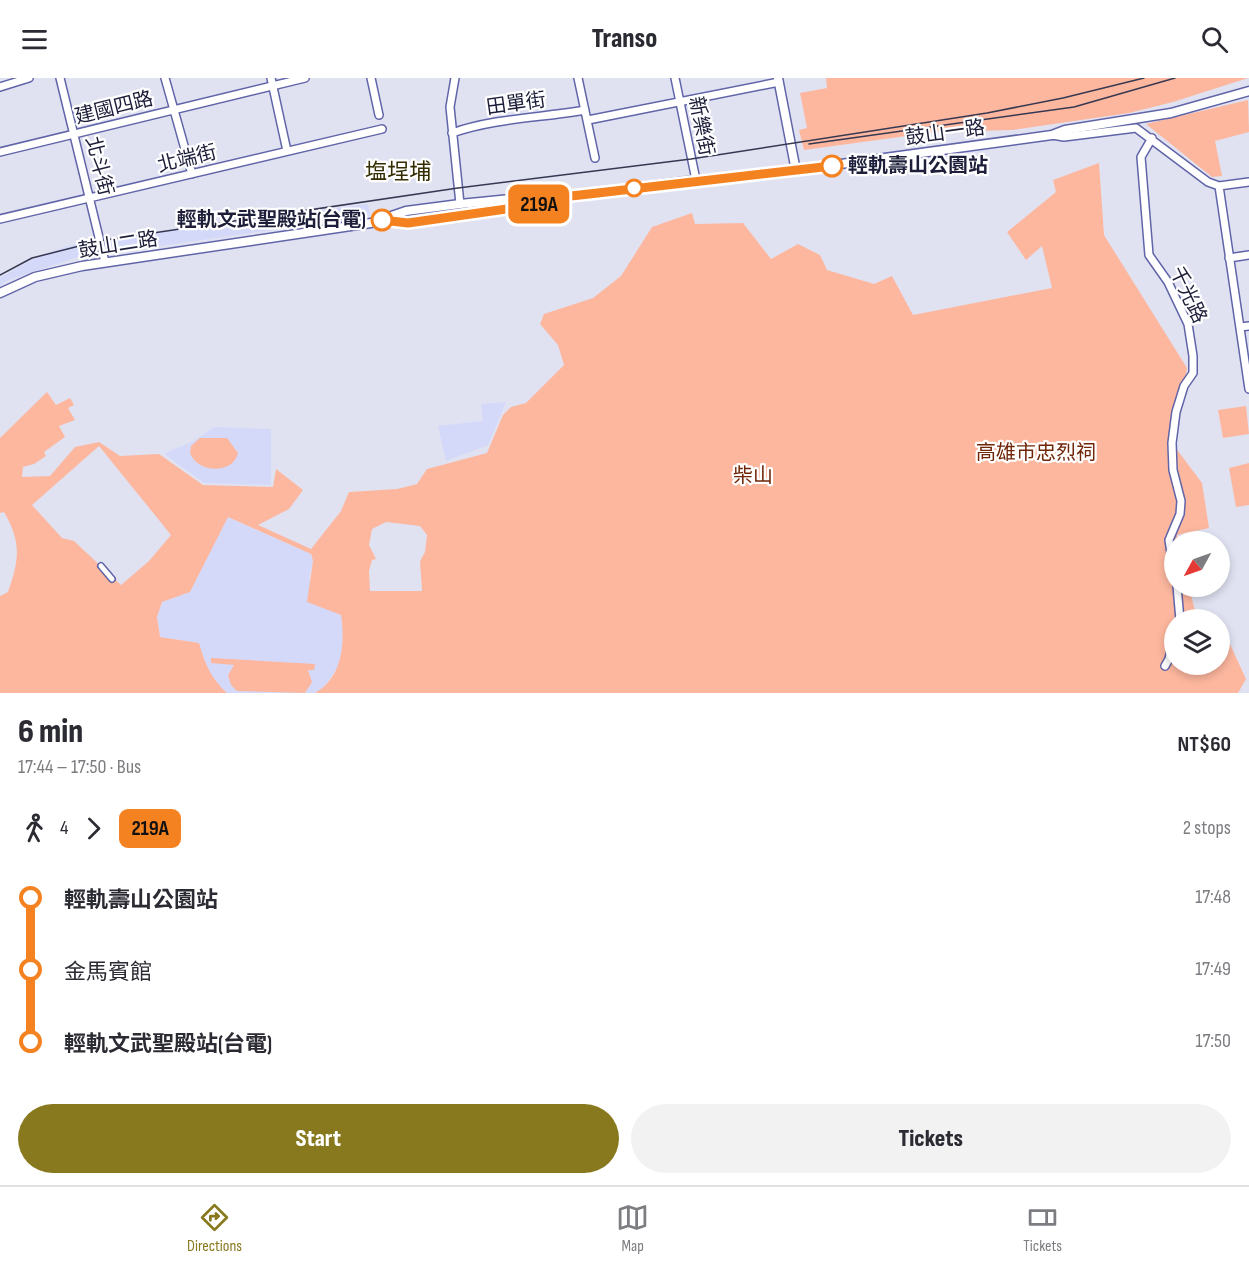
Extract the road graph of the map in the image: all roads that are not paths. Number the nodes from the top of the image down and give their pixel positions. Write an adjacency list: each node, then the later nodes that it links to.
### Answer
1 (29, 78): 12 (street)
2 (60, 78): 21 (street, 北斗街)
3 (165, 78): 15 (street)
4 (271, 78): 11 (street)
5 (305, 78): 11 (street, 建國四路)
6 (371, 78): 17 (street)
7 (455, 78): 20 (street)
8 (580, 78): 16 (street)
9 (675, 78): 14 (street, 新樂街)
10 (778, 80): 14 (street); 27 (street)
11 (273, 86): 15 (street, 建國四路); 24 (street)
12 (0, 87)
13 (1249, 91): 22 (street, 鼓山一路)
14 (680, 101): 18 (street); 29 (street, 新樂街)
15 (174, 110): 21 (street, 建國四路); 28 (street)
16 (585, 110): 18 (street); 20 (street, 田單街)
17 (379, 115)
18 (588, 120): 26 (street)
19 (382, 129): 24 (street, 北端街)
20 (452, 133): 34 (street)
21 (74, 135): 25 (street, 建國四路); 33 (street, 北斗街)
22 (1052, 135): 23 (street); 27 (street, 鼓山一路)
23 (1152, 138): 31 (street); 44 (street, 千光路)
24 (287, 151): 28 (street, 北端街)
25 (0, 152)
26 (595, 158)
27 (796, 171): 29 (street, 鼓山一路)
28 (192, 174): 33 (street, 北端街)
29 (696, 180): 32 (street, 鼓山一路)
30 (1249, 182): 31 (street)
31 (1219, 186): 38 (street)
32 (571, 196): 34 (street, 鼓山一路); 35 (street, 鼓山一路)
33 (90, 199): 36 (street, 北端街); 39 (street, 北斗街)
34 (460, 204): 35 (street, 鼓山一路)
35 (386, 218): 39 (street, 鼓山二路)
36 (0, 219)
37 (1249, 255): 38 (street)
38 (1229, 258): 42 (street)
39 (105, 262): 40 (street, 鼓山二路)
40 (0, 293)
41 (1249, 326): 42 (street)
42 (1240, 327): 43 (street)
43 (1249, 389)
44 (1173, 531)
45 (101, 566): 46 (street)
46 (112, 579)

